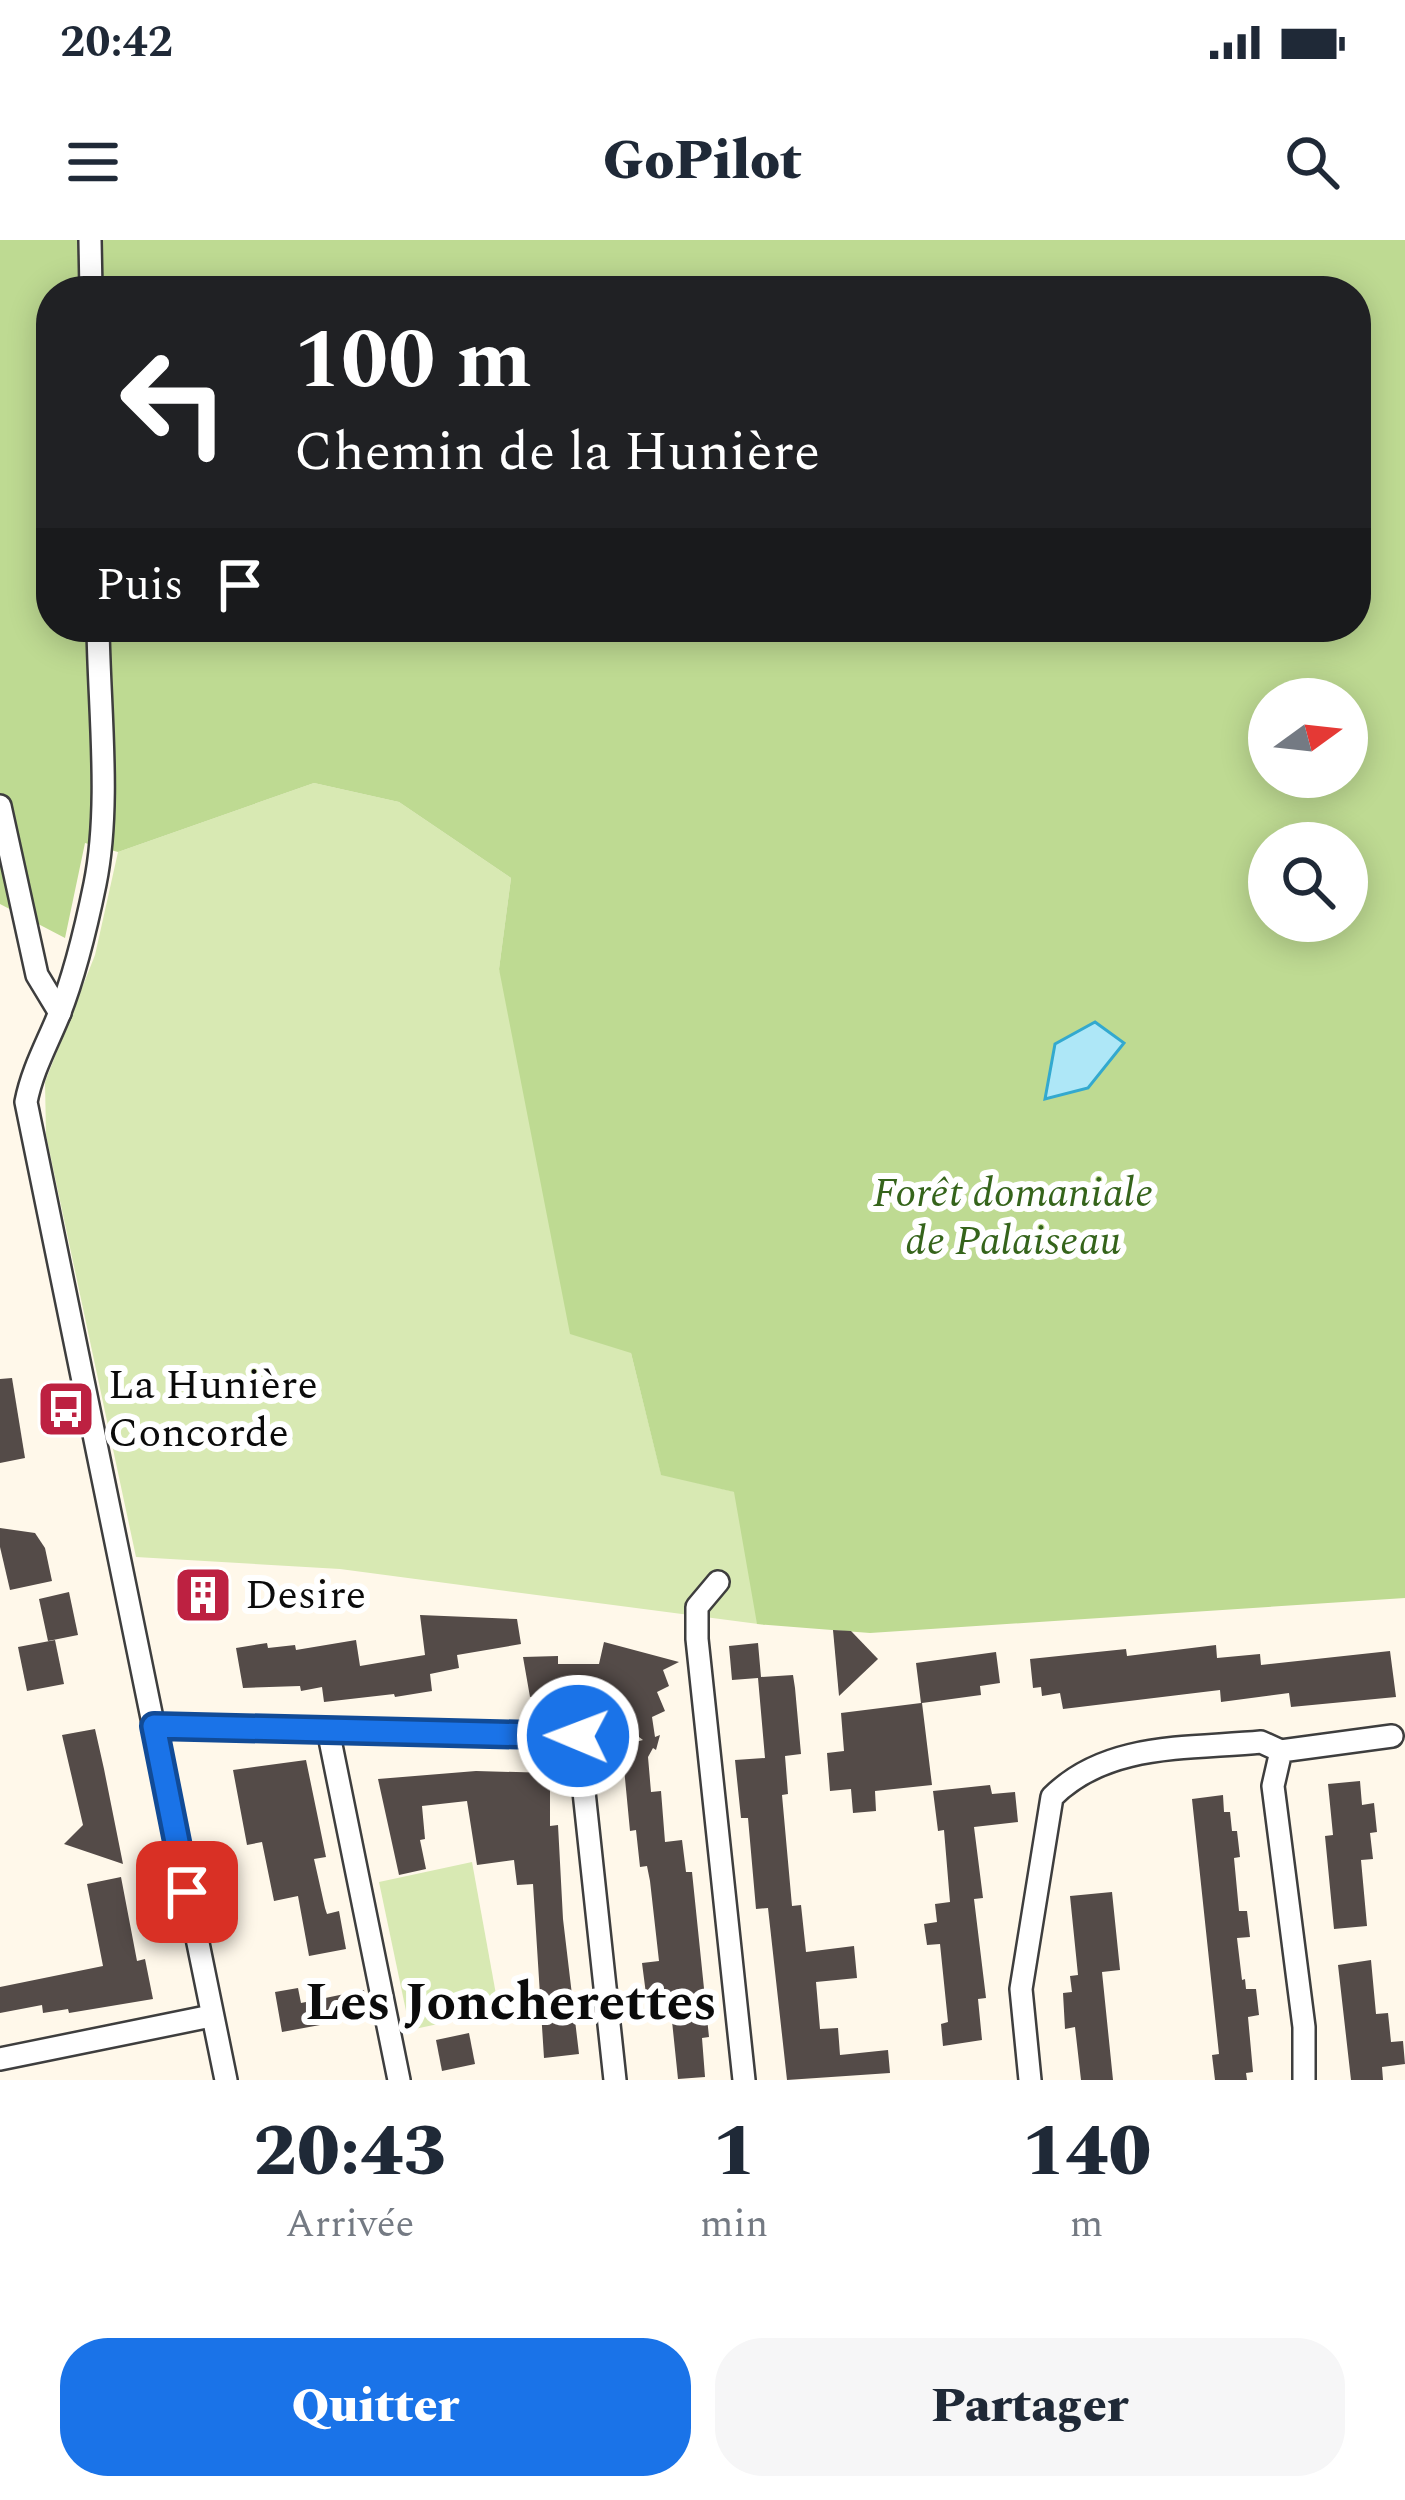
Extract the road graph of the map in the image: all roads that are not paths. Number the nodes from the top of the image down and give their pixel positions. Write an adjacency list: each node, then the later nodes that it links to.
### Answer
1 (90, 240): 2 (street)
2 (91, 276)
3 (98, 642): 5 (street)
4 (0, 806): 5 (street)
5 (60, 1013): 7 (street)
6 (718, 1582): 16 (street)
7 (154, 1726): 8 (street); 11 (street)
8 (328, 1730): 14 (street); 15 (street)
9 (1392, 1736): 10 (street)
10 (1282, 1751): 17 (street); 18 (street)
11 (211, 2016): 12 (street); 13 (street)
12 (0, 2059)
13 (226, 2080)
14 (399, 2080)
15 (615, 2080)
16 (743, 2080)
17 (1030, 2080)
18 (1304, 2080)

